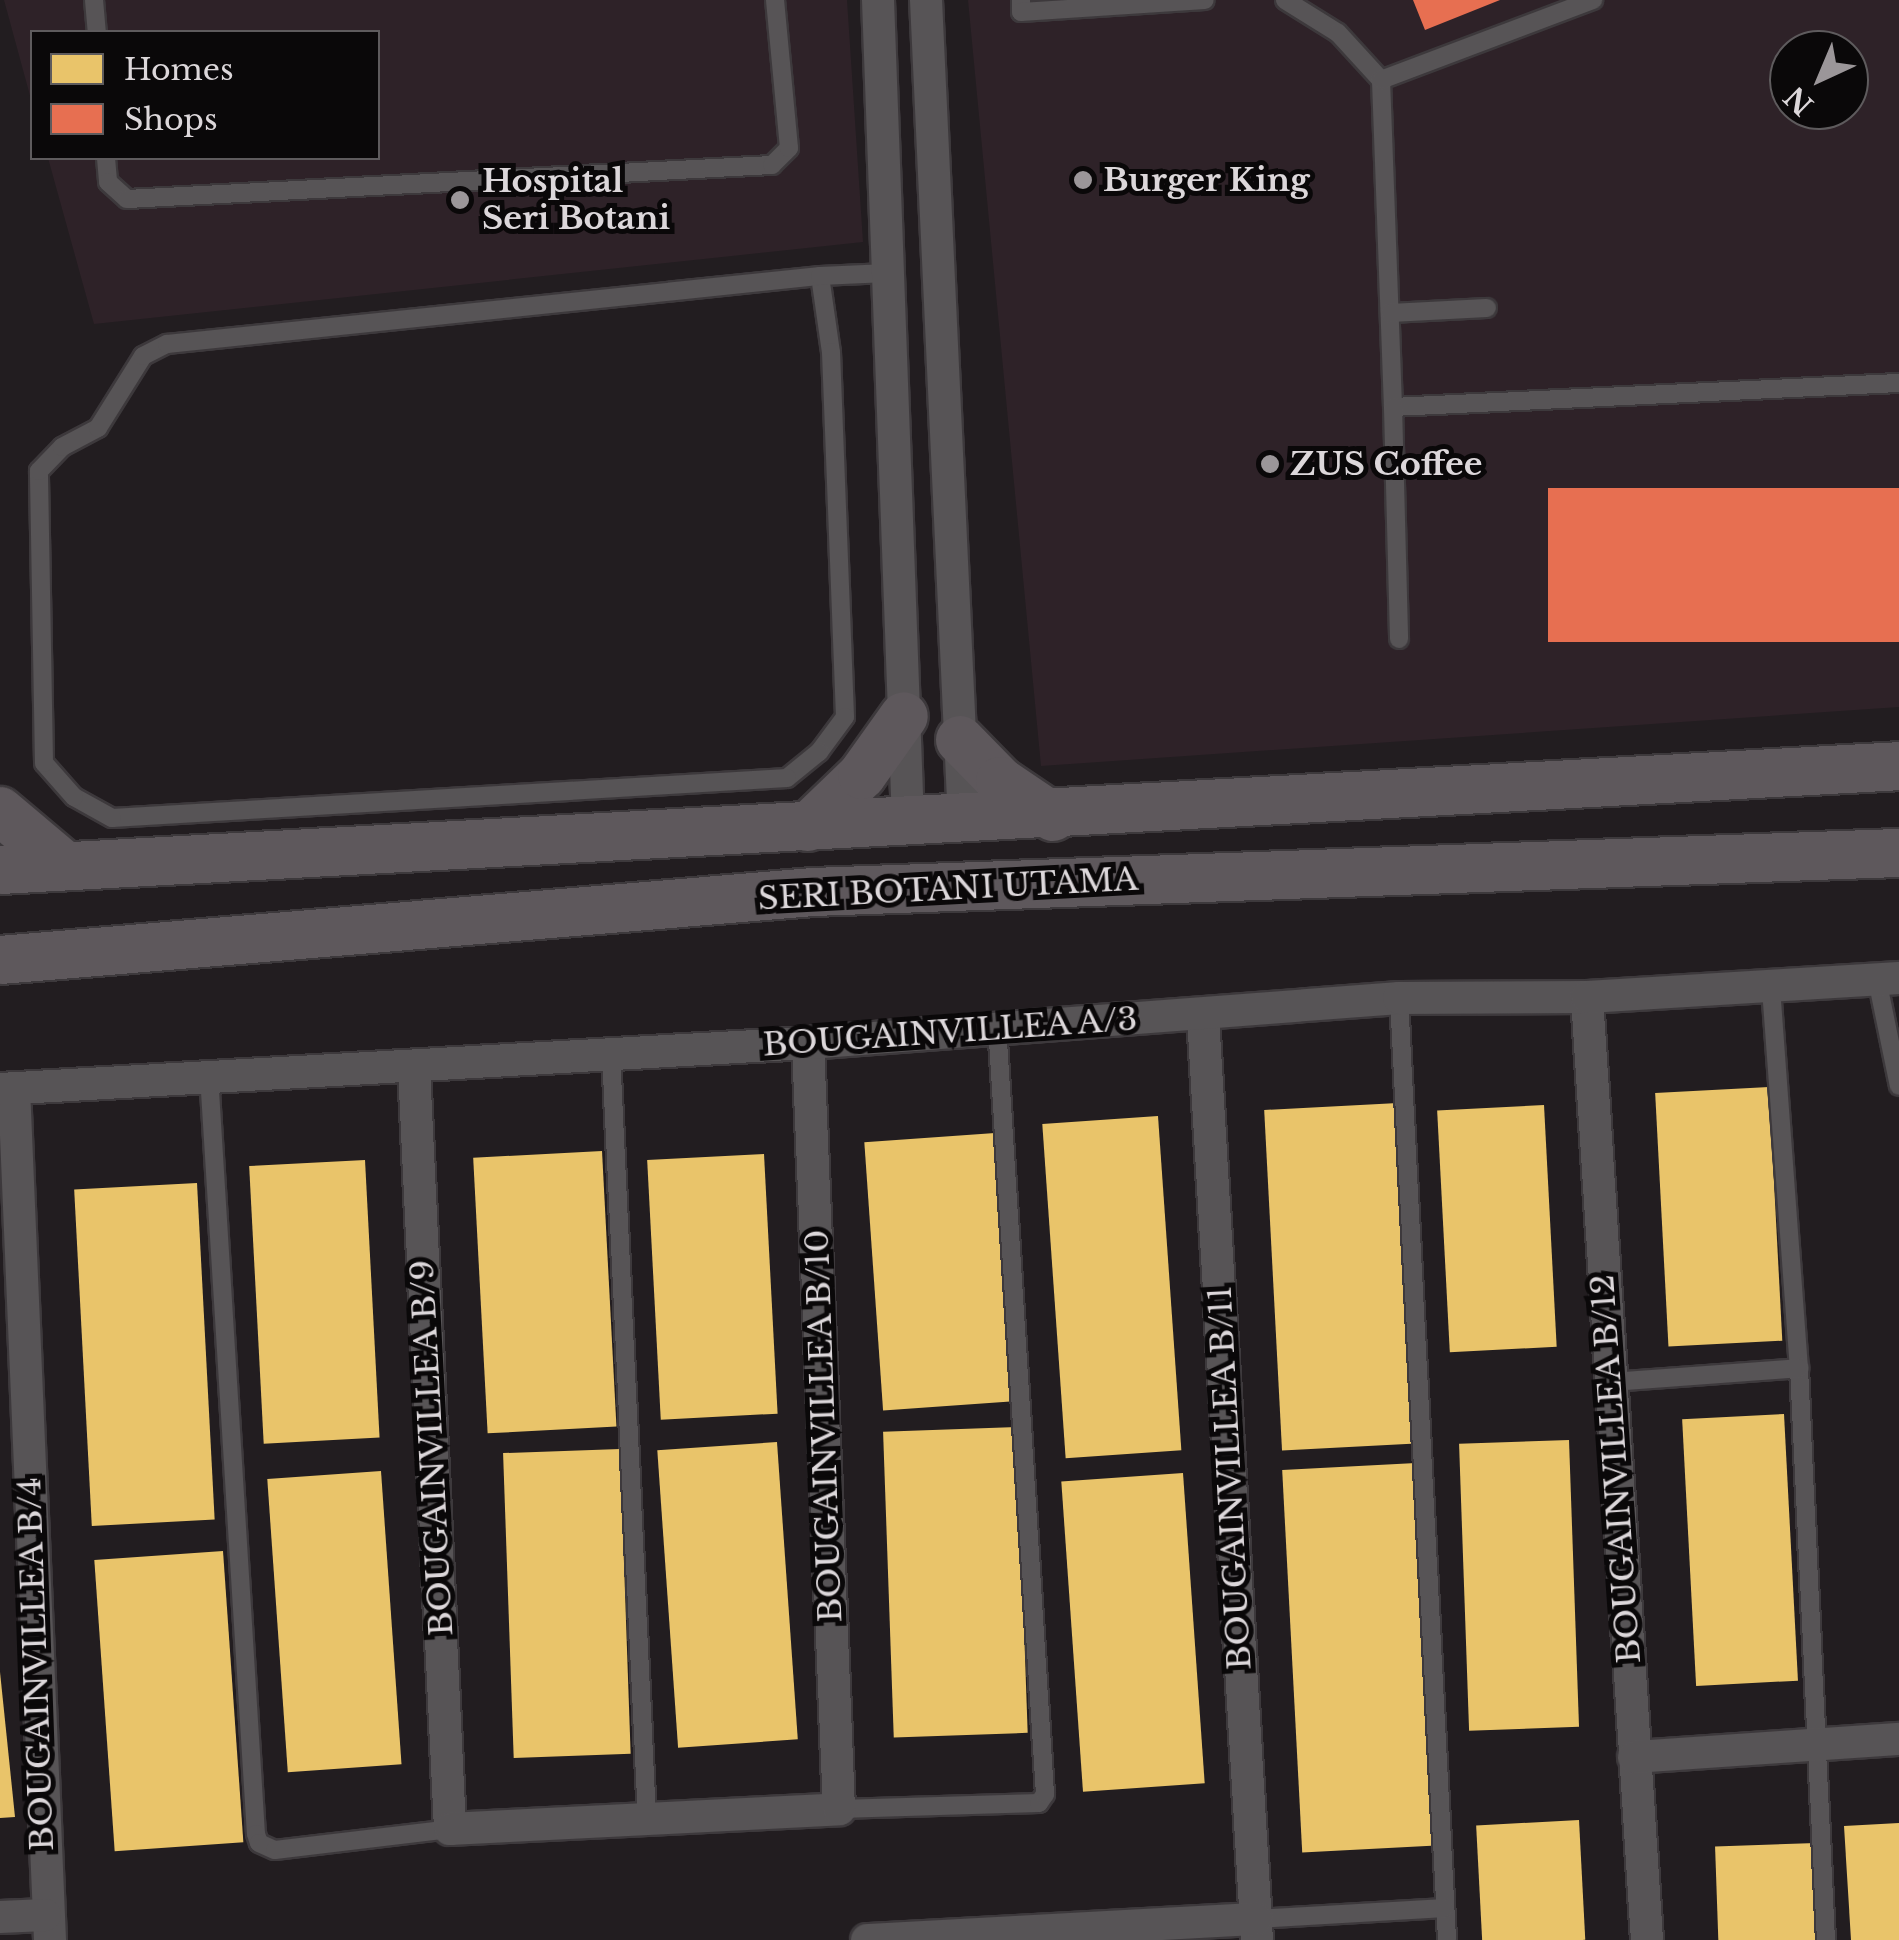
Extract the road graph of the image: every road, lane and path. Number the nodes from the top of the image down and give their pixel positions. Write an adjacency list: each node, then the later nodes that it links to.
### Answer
1 (94, 0): 9 (lane)
2 (775, 0): 11 (lane)
3 (878, 0): 12 (street)
4 (926, 0): 20 (street)
5 (1021, 0): 6 (lane)
6 (1205, 0)
7 (1285, 0): 10 (lane)
8 (1593, 0): 10 (lane)
9 (97, 30)
10 (1381, 80): 15 (lane)
11 (106, 160)
12 (887, 272): 13 (lane); 19 (street)
13 (820, 276): 13 (lane)
14 (1487, 308): 15 (lane)
15 (1390, 313): 17 (lane)
16 (1899, 384): 17 (lane)
17 (1393, 407): 18 (lane)
18 (1398, 639)
19 (904, 716): 24 (street); 25 (main road)
20 (960, 740): 23 (main road); 27 (street)
21 (1899, 766): 23 (main road, SERI BOTANI UTAMA)
22 (0, 810): 28 (main road)
23 (1053, 817): 27 (main road, SERI BOTANI UTAMA)
24 (908, 823): 25 (main road); 27 (main road)
25 (808, 827): 28 (main road)
26 (1899, 852): 27 (main road, SERI BOTANI UTAMA)
27 (948, 864): 30 (main road, SERI BOTANI UTAMA)
28 (65, 866): 29 (main road)
29 (0, 870)
30 (0, 960)
31 (1888, 979): 32 (street, BOUGAINVILLEA A/3); 41 (lane)
32 (1771, 988): 34 (street, BOUGAINVILLEA A/3); 43 (lane)
33 (1399, 998): 34 (street, BOUGAINVILLEA A/3); 35 (street, BOUGAINVILLEA A/3); 51 (lane)
34 (1587, 998): 44 (street, BOUGAINVILLEA B/12)
35 (1202, 1016): 36 (street, BOUGAINVILLEA A/3); 54 (street, BOUGAINVILLEA B/11)
36 (997, 1024): 37 (street, BOUGAINVILLEA A/3); 48 (lane)
37 (808, 1043): 38 (street, BOUGAINVILLEA A/3); 48 (street, BOUGAINVILLEA B/10)
38 (611, 1053): 39 (street, BOUGAINVILLEA A/3); 49 (lane)
39 (414, 1068): 40 (street, BOUGAINVILLEA A/3); 50 (street, BOUGAINVILLEA B/9)
40 (209, 1075): 42 (street, BOUGAINVILLEA A/3); 50 (lane)
41 (1899, 1086)
42 (7, 1089): 53 (street, BOUGAINVILLEA B/4)
43 (1799, 1368): 44 (lane); 46 (lane)
44 (1610, 1382): 47 (street, BOUGAINVILLEA B/12)
45 (1899, 1739): 46 (street)
46 (1817, 1746): 47 (street); 59 (lane)
47 (1634, 1757): 58 (street, BOUGAINVILLEA B/12)
48 (839, 1809): 49 (street)
49 (647, 1818): 50 (street)
50 (450, 1829)
51 (1445, 1908): 54 (lane); 57 (lane)
52 (0, 1917): 53 (street)
53 (48, 1928)
54 (1256, 1929): 55 (street)
55 (1052, 1935): 56 (street)
56 (866, 1940)
57 (1447, 1940)
58 (1647, 1940)
59 (1826, 1940)

